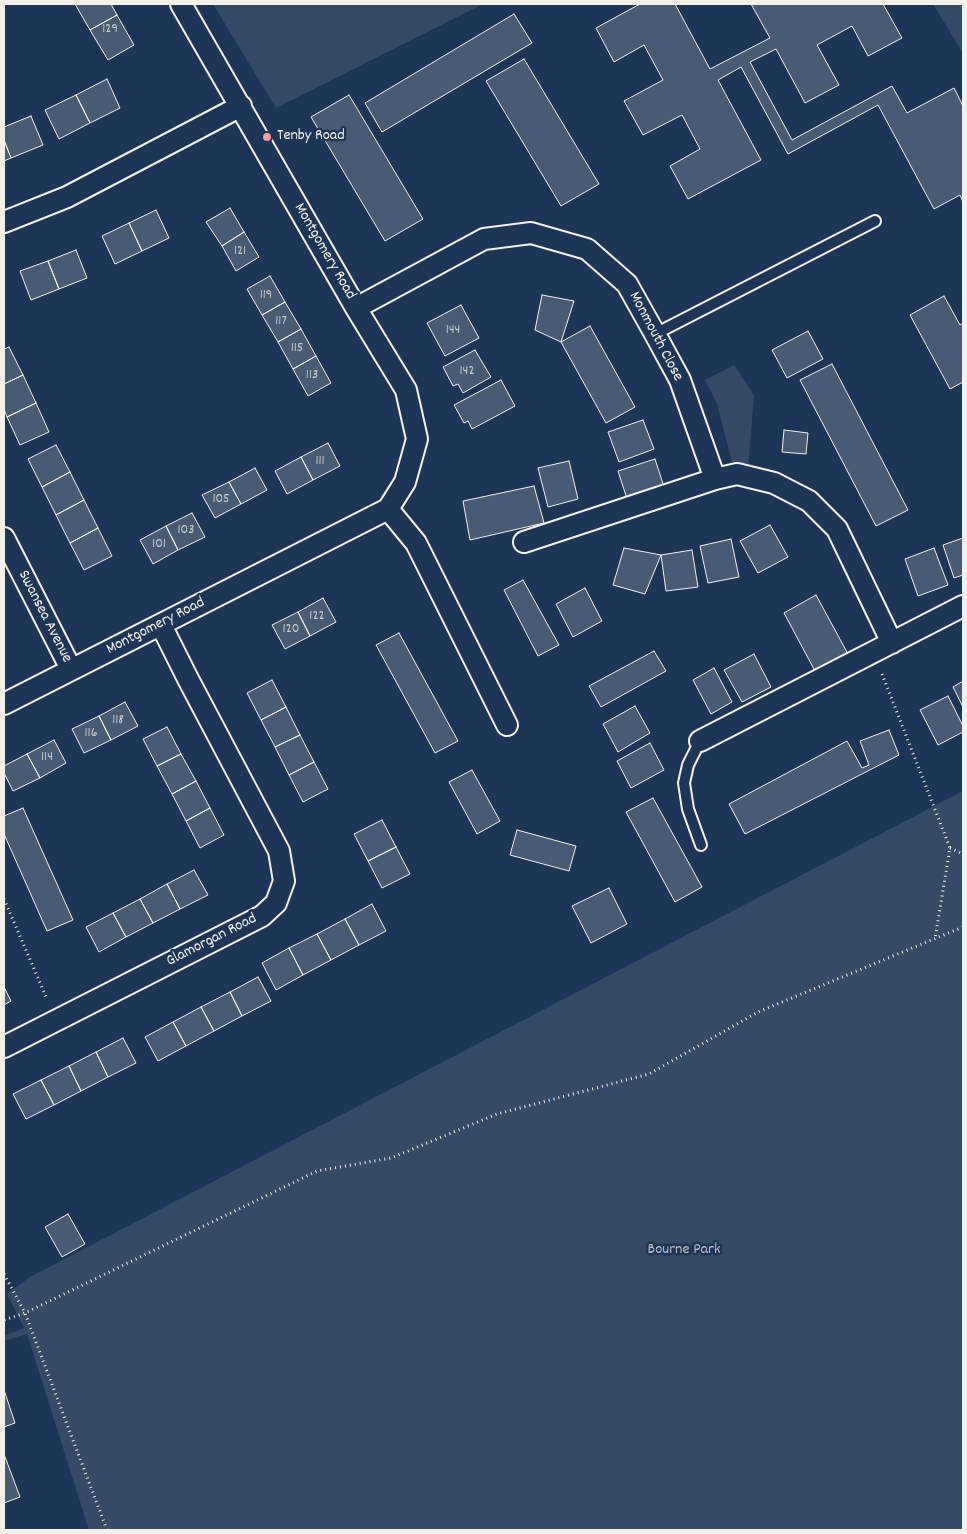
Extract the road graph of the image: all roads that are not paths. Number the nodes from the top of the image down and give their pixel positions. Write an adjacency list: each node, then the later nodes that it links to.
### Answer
1 (181, 4): 2 (street, Montgomery Road)
2 (241, 106): 4 (street); 5 (street, Montgomery Road)
3 (875, 221): 6 (lane)
4 (4, 222)
5 (356, 308): 6 (street, Monmouth Close); 8 (street, Montgomery Road)
6 (655, 334): 7 (street, Monmouth Close)
7 (715, 479): 10 (street); 13 (street)
8 (388, 509): 12 (street, Montgomery Road); 16 (street)
9 (4, 538): 14 (street, Swansea Avenue)
10 (524, 542)
11 (963, 606): 13 (street)
12 (161, 625): 14 (street, Montgomery Road); 19 (street, Glamorgan Road)
13 (892, 642): 17 (street)
14 (71, 669): 15 (street, Montgomery Road)
15 (4, 704)
16 (507, 725)
17 (700, 741): 18 (lane)
18 (701, 845)
19 (4, 1047)

